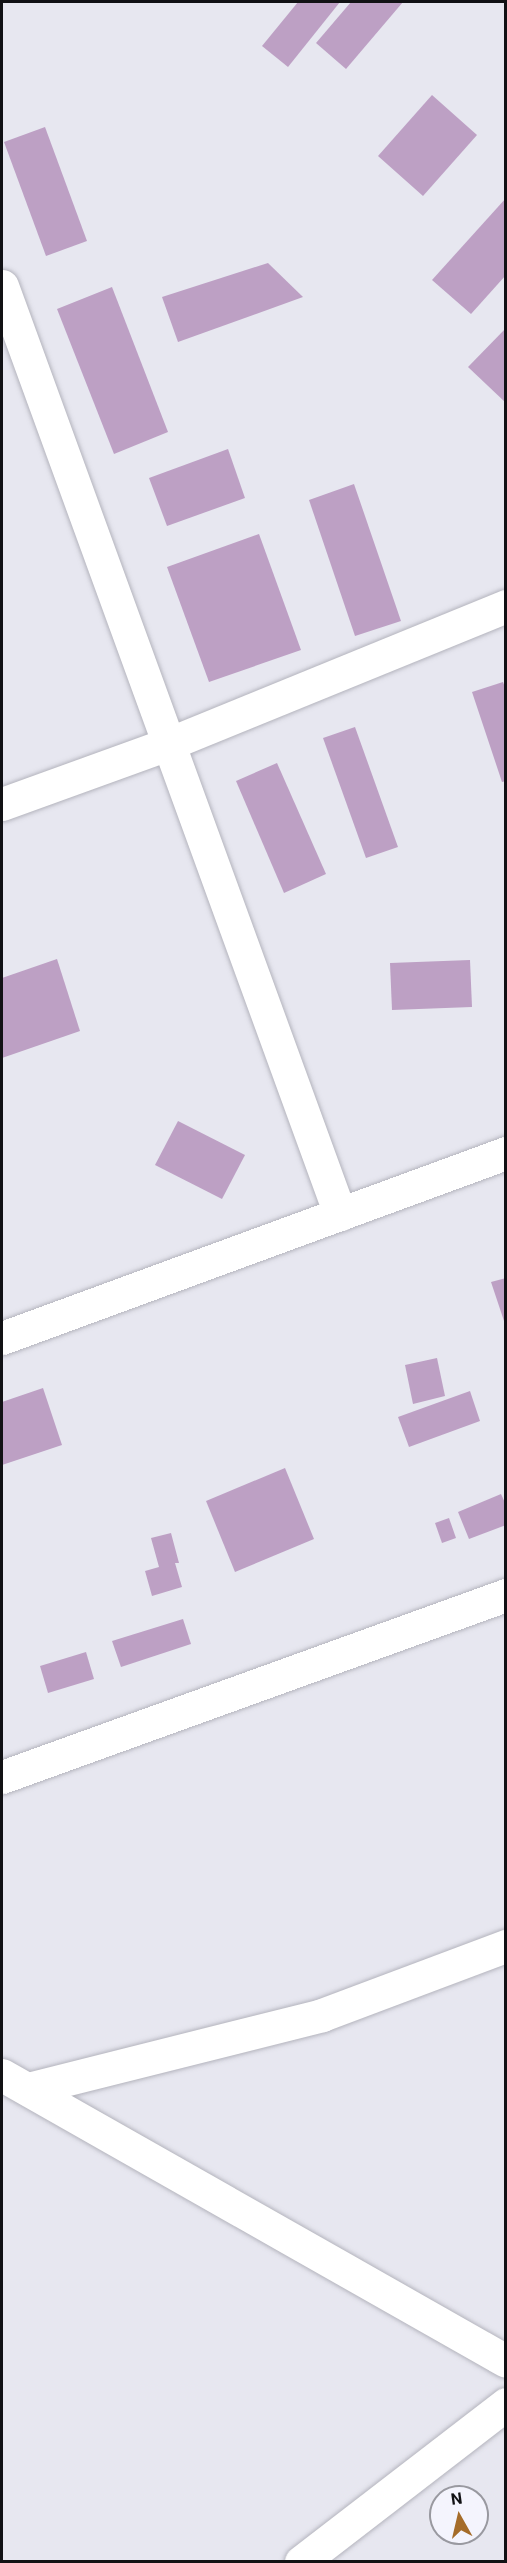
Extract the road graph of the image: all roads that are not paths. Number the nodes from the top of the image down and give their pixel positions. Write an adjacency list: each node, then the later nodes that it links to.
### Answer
1 (2, 286): 3 (street)
2 (506, 606): 3 (street)
3 (168, 744): 4 (street); 6 (street)
4 (2, 804)
5 (506, 1153): 6 (street)
6 (340, 1214): 7 (street)
7 (2, 1338)
8 (506, 1595): 9 (street)
9 (2, 1777)
10 (506, 1946): 11 (street)
11 (15, 2082): 12 (street)
12 (506, 2361)
13 (506, 2404): 14 (street)
14 (301, 2562)

